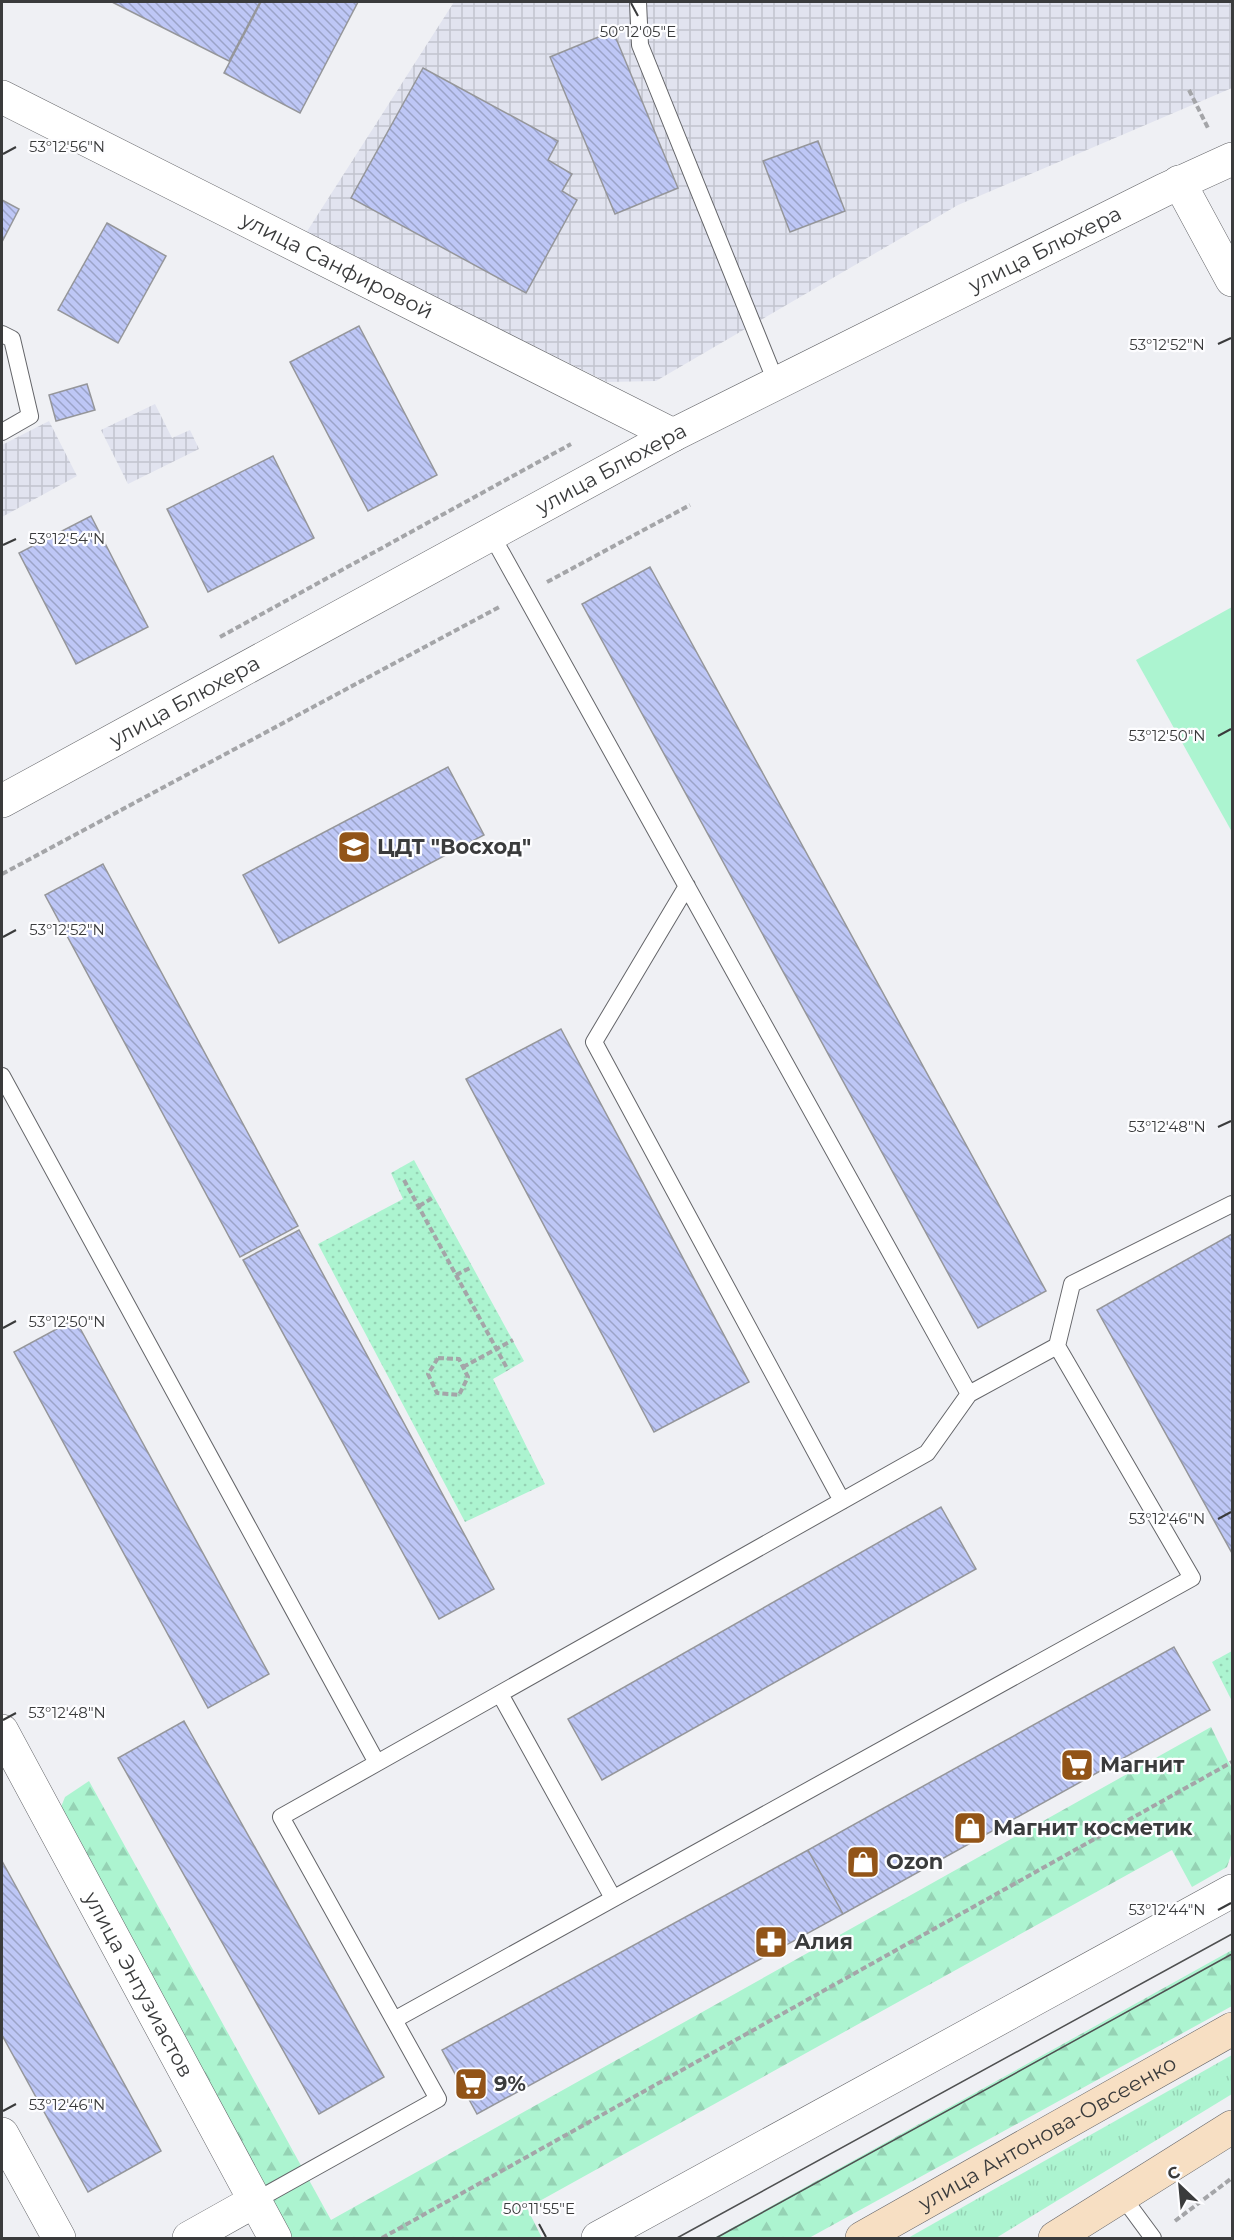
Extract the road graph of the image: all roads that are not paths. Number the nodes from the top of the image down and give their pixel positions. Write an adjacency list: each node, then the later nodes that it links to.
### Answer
1 (638, 2): 7 (lane)
2 (2, 97): 9 (street, улица Санфировой)
3 (1223, 149): 4 (street, улица Блюхера)
4 (1179, 182): 5 (street); 7 (street, улица Блюхера)
5 (1233, 280)
6 (2, 334): 8 (lane)
7 (776, 382): 9 (street, улица Блюхера)
8 (2, 432)
9 (674, 435): 10 (street, улица Блюхера)
10 (491, 534): 11 (street, улица Блюхера); 12 (lane)
11 (2, 801)
12 (687, 886): 16 (lane); 17 (lane)
13 (2, 1077): 20 (lane)
14 (1233, 1204): 15 (lane)
15 (1058, 1346): 16 (lane); 22 (lane)
16 (969, 1394): 17 (lane)
17 (842, 1501): 18 (lane)
18 (500, 1694): 20 (lane); 22 (lane)
19 (2, 1731): 28 (street, улица Энтузиастов)
20 (377, 1763): 23 (lane)
21 (1233, 1891): 32 (street)
22 (613, 1899): 23 (lane)
23 (394, 2020): 28 (lane)
24 (1233, 2029): 33 (main road, улица Антонова-Овсеенко)
25 (1233, 2127): 27 (main road)
26 (2, 2134): 29 (street)
27 (1122, 2196): 34 (main road); 35 (lane)
28 (255, 2201): 30 (street); 31 (street, улица Энтузиастов)
29 (59, 2238)
30 (189, 2238)
31 (275, 2238)
32 (598, 2238)
33 (862, 2238)
34 (1055, 2238)
35 (1153, 2238)

